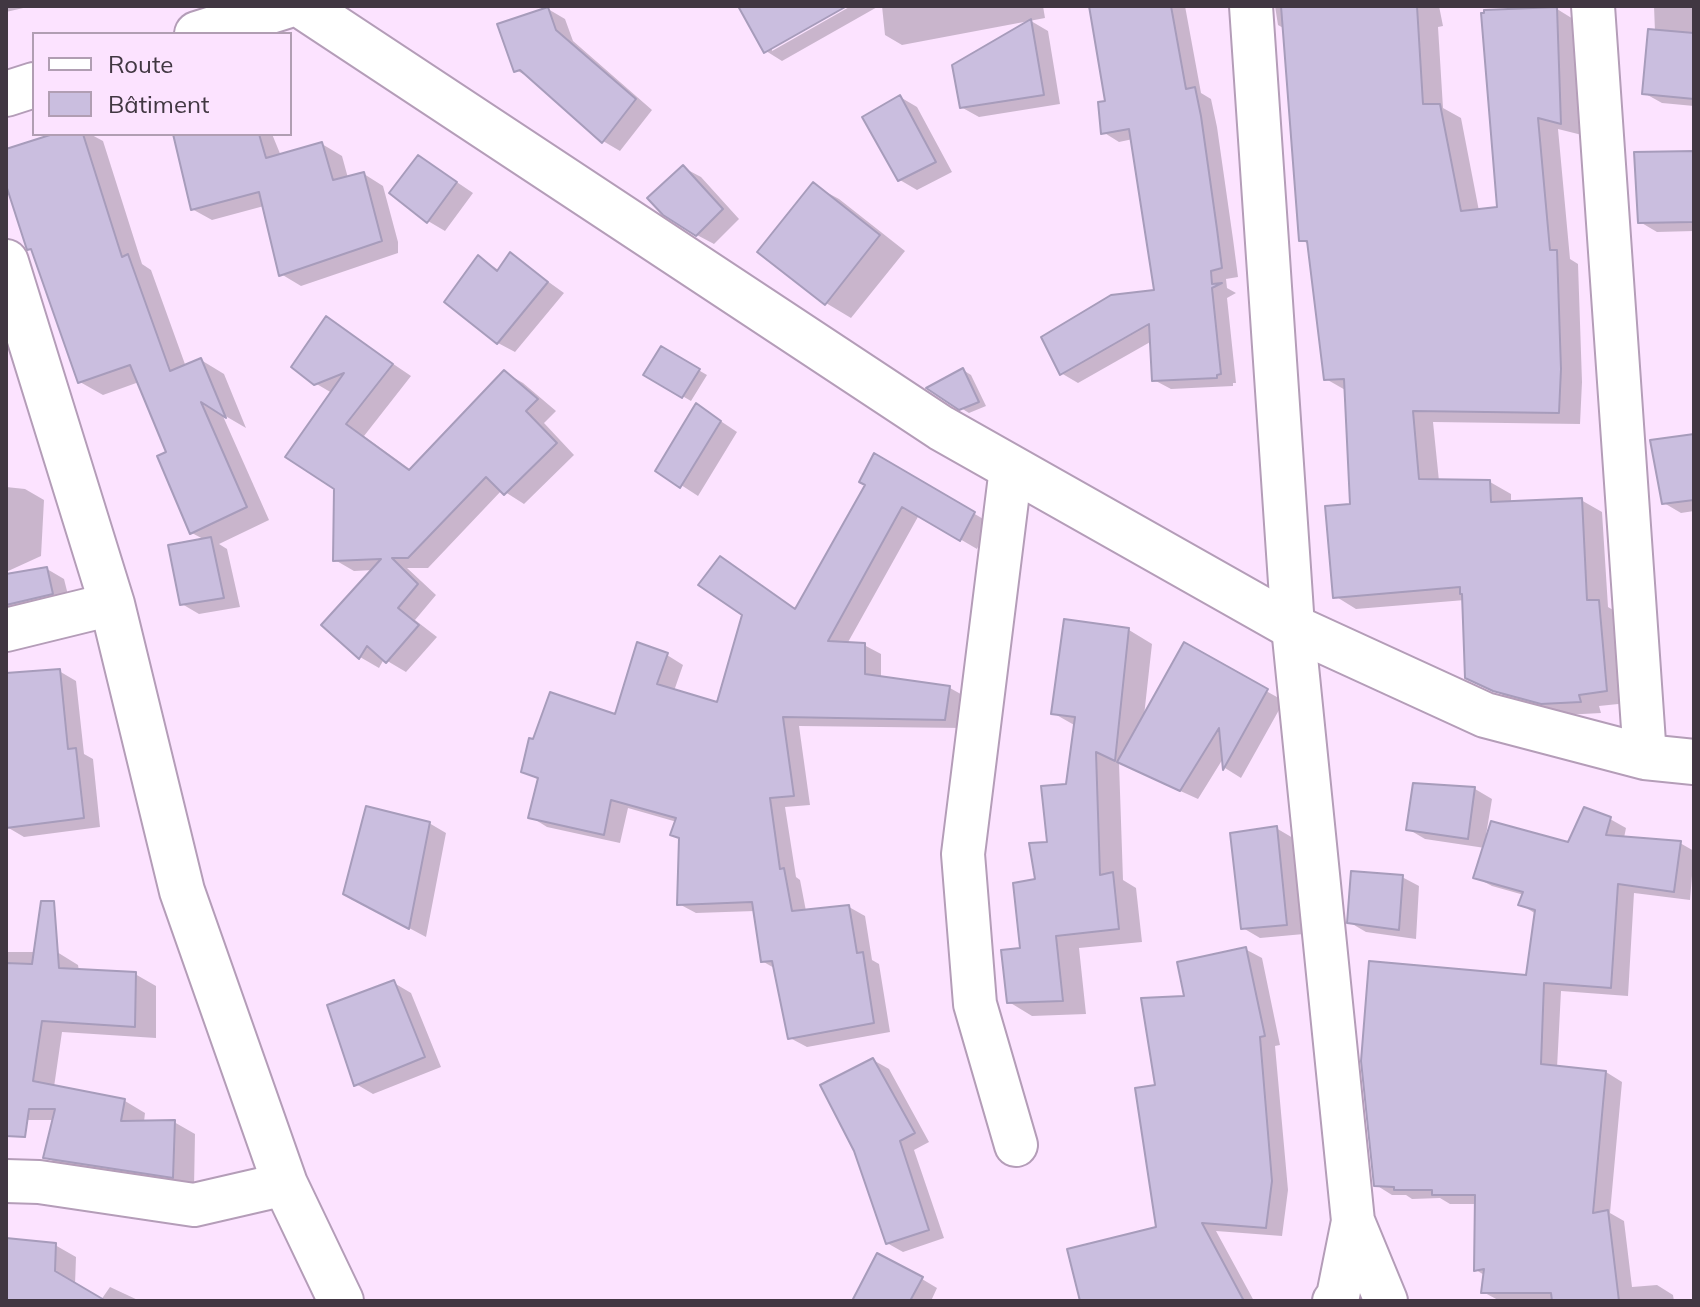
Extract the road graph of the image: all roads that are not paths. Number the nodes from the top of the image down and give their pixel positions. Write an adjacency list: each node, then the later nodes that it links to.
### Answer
1 (286, 6): 5 (street)
2 (302, 6): 9 (street)
3 (1251, 6): 11 (street)
4 (1593, 6): 13 (street)
5 (203, 32)
6 (32, 86): 7 (street)
7 (6, 94)
8 (6, 262): 10 (street)
9 (1011, 468): 11 (street); 15 (street)
10 (112, 604): 12 (street); 17 (street)
11 (1293, 627): 13 (street); 18 (street)
12 (6, 630)
13 (1645, 757): 14 (street)
14 (1694, 762)
15 (1016, 1145)
16 (6, 1181): 17 (street)
17 (285, 1184): 19 (street)
18 (1353, 1221): 20 (street); 21 (street)
19 (341, 1301)
20 (1334, 1301)
21 (1386, 1301)

